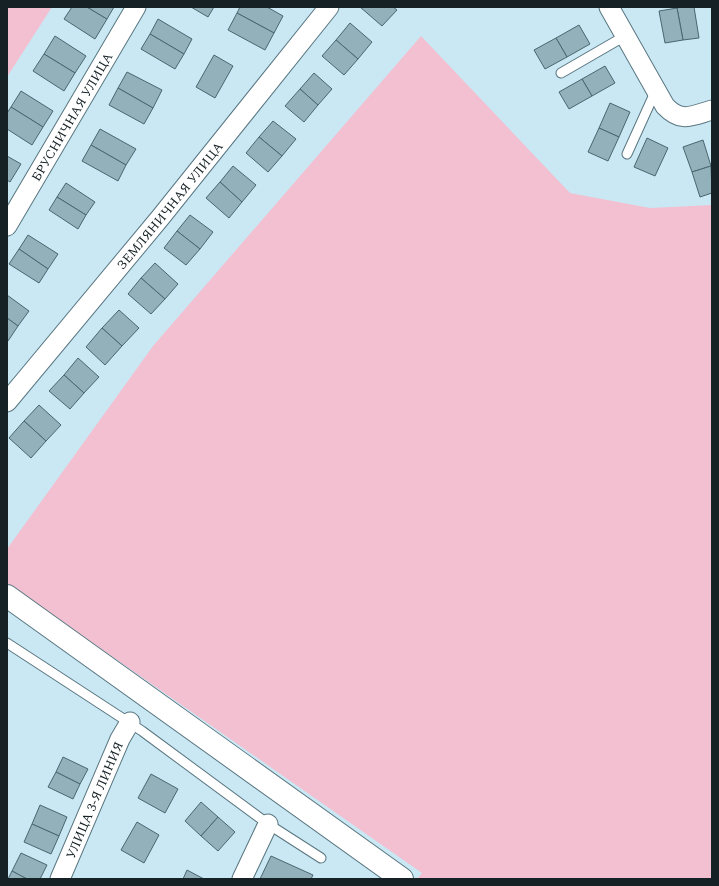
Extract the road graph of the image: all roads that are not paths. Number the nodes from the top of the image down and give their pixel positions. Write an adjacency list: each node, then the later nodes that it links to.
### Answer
1 (136, 7): 9 (street, БРУСНИЧНАЯ УЛИЦА)
2 (329, 7): 10 (street, ЗЕМЛЯНИЧНАЯ УЛИЦА)
3 (609, 7): 4 (street)
4 (626, 36): 5 (lane); 6 (street)
5 (560, 73)
6 (656, 90): 7 (street); 8 (lane)
7 (711, 112)
8 (627, 154)
9 (7, 226)
10 (7, 402)
11 (7, 596): 18 (street)
12 (7, 643): 13 (lane)
13 (130, 722): 14 (lane); 16 (street, УЛИЦА 3-Я ЛИНИЯ)
14 (268, 824): 15 (lane); 17 (street)
15 (321, 858)
16 (60, 879)
17 (242, 879)
18 (402, 879)

